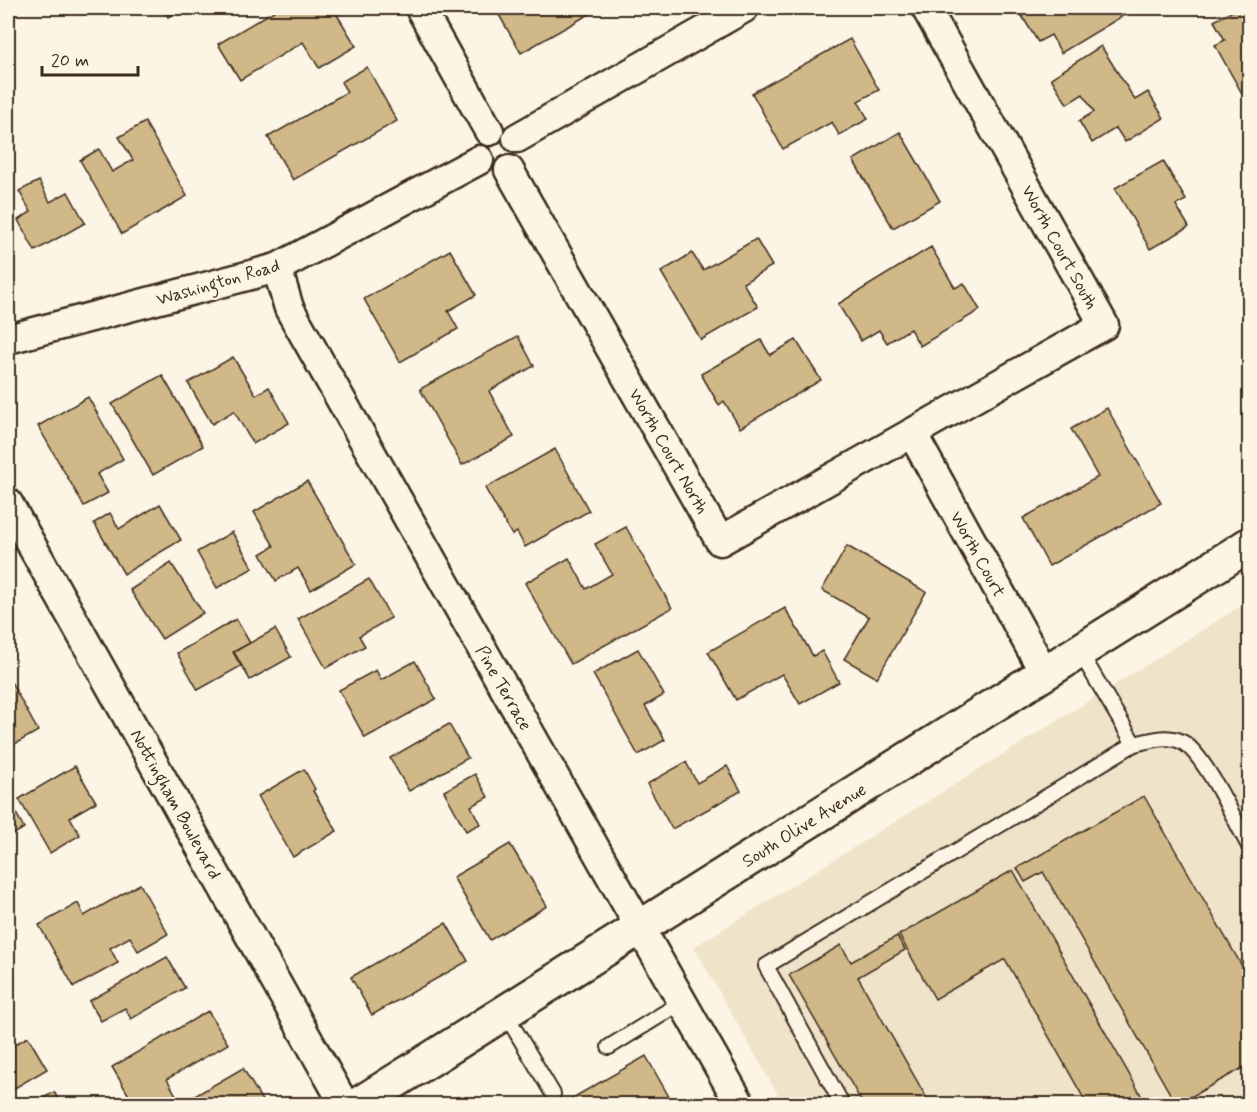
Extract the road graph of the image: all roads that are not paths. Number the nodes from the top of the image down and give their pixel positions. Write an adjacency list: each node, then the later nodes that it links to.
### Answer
1 (420, 8): 4 (street)
2 (744, 8): 5 (street)
3 (926, 8): 10 (street, Worth Court South)
4 (489, 130): 5 (street); 6 (street)
5 (517, 138): 7 (street)
6 (479, 160): 7 (street); 8 (street, Washington Road)
7 (509, 170): 10 (street, Worth Court North)
8 (277, 268): 9 (street, Washington Road); 17 (street, Pine Terrace)
9 (8, 339)
10 (912, 433): 14 (street, Worth Court)
11 (8, 503): 22 (street, Nottingham Boulevard)
12 (1250, 544): 13 (street, South Olive Avenue)
13 (1080, 652): 14 (street, South Olive Avenue); 15 (lane)
14 (1044, 674): 17 (street, South Olive Avenue)
15 (1134, 744): 16 (lane); 25 (lane)
16 (1250, 848)
17 (641, 928): 18 (street, Pine Terrace); 19 (street, South Olive Avenue)
18 (682, 1002): 20 (lane); 24 (street, Pine Terrace)
19 (506, 1012): 21 (lane); 23 (street, South Olive Avenue)
20 (609, 1047)
21 (554, 1094)
22 (344, 1104)
23 (358, 1104)
24 (740, 1104)
25 (842, 1104)

